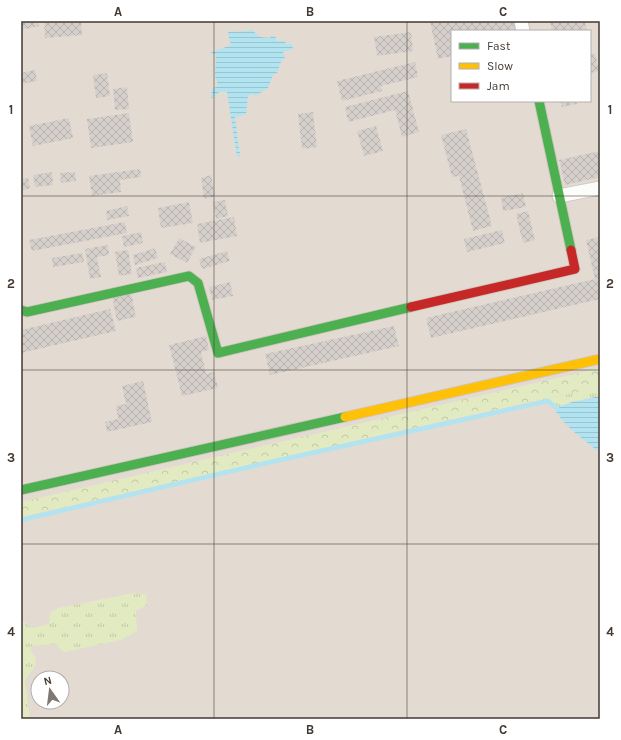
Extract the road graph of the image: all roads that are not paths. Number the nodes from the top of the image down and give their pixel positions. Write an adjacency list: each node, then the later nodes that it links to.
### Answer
1 (539, 102): 3 (street)
2 (600, 188): 3 (street)
3 (559, 196): 4 (street)
4 (21, 310)
5 (600, 359): 6 (street)
6 (21, 490)

